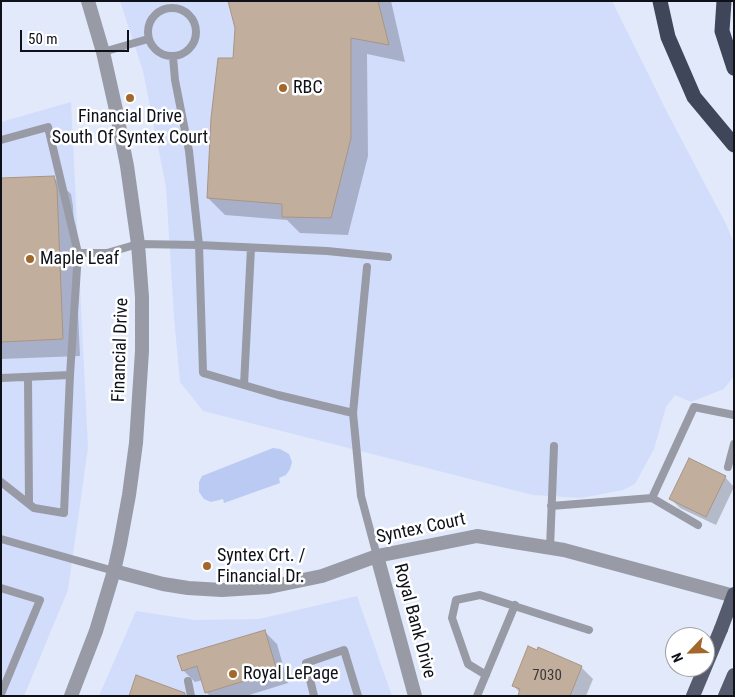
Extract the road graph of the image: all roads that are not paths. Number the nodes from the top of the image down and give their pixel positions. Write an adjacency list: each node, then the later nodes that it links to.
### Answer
1 (88, 1): 7 (street, Financial Drive)
2 (156, 1): 5 (lane)
3 (660, 1): 11 (highway)
4 (724, 1): 9 (highway)
5 (160, 10): 6 (lane); 8 (lane)
6 (148, 40): 7 (lane); 8 (lane)
7 (102, 52): 12 (street, Financial Drive)
8 (173, 57): 13 (lane)
9 (734, 68)
10 (1, 140): 15 (lane)
11 (734, 145)
12 (138, 244): 13 (lane); 15 (lane); 35 (street, Financial Drive)
13 (199, 245): 14 (lane); 21 (lane)
14 (251, 248): 16 (lane); 21 (lane)
15 (78, 253): 18 (lane)
16 (388, 257)
17 (367, 266): 22 (lane)
18 (70, 375): 19 (lane); 29 (lane)
19 (28, 377): 20 (lane); 29 (lane)
20 (1, 378)
21 (244, 385): 22 (lane)
22 (353, 413): 34 (lane)
23 (734, 415): 28 (lane)
24 (734, 444): 26 (lane)
25 (554, 446): 30 (lane)
26 (728, 467)
27 (1, 482): 29 (lane)
28 (652, 498): 30 (lane); 31 (lane)
29 (29, 503)
30 (551, 506): 33 (lane)
31 (698, 525)
32 (1, 539): 35 (lane)
33 (550, 548): 34 (street, Syntex Court); 37 (street, Syntex Court)
34 (377, 556): 35 (street, Syntex Court); 49 (street, Royal Bank Drive)
35 (114, 570): 45 (street, Financial Drive)
36 (2, 591): 43 (lane)
37 (734, 595): 51 (main road, bridge)
38 (515, 605): 39 (lane); 40 (lane); 40 (lane)
39 (589, 630)
40 (486, 675): 50 (lane)
41 (734, 675): 52 (main road)
42 (188, 681): 46 (lane)
43 (1, 694)
44 (314, 694): 47 (lane); 48 (lane)
45 (71, 696)
46 (192, 696)
47 (304, 696)
48 (358, 696)
49 (415, 696)
50 (477, 696)
51 (694, 696)
52 (725, 696)

